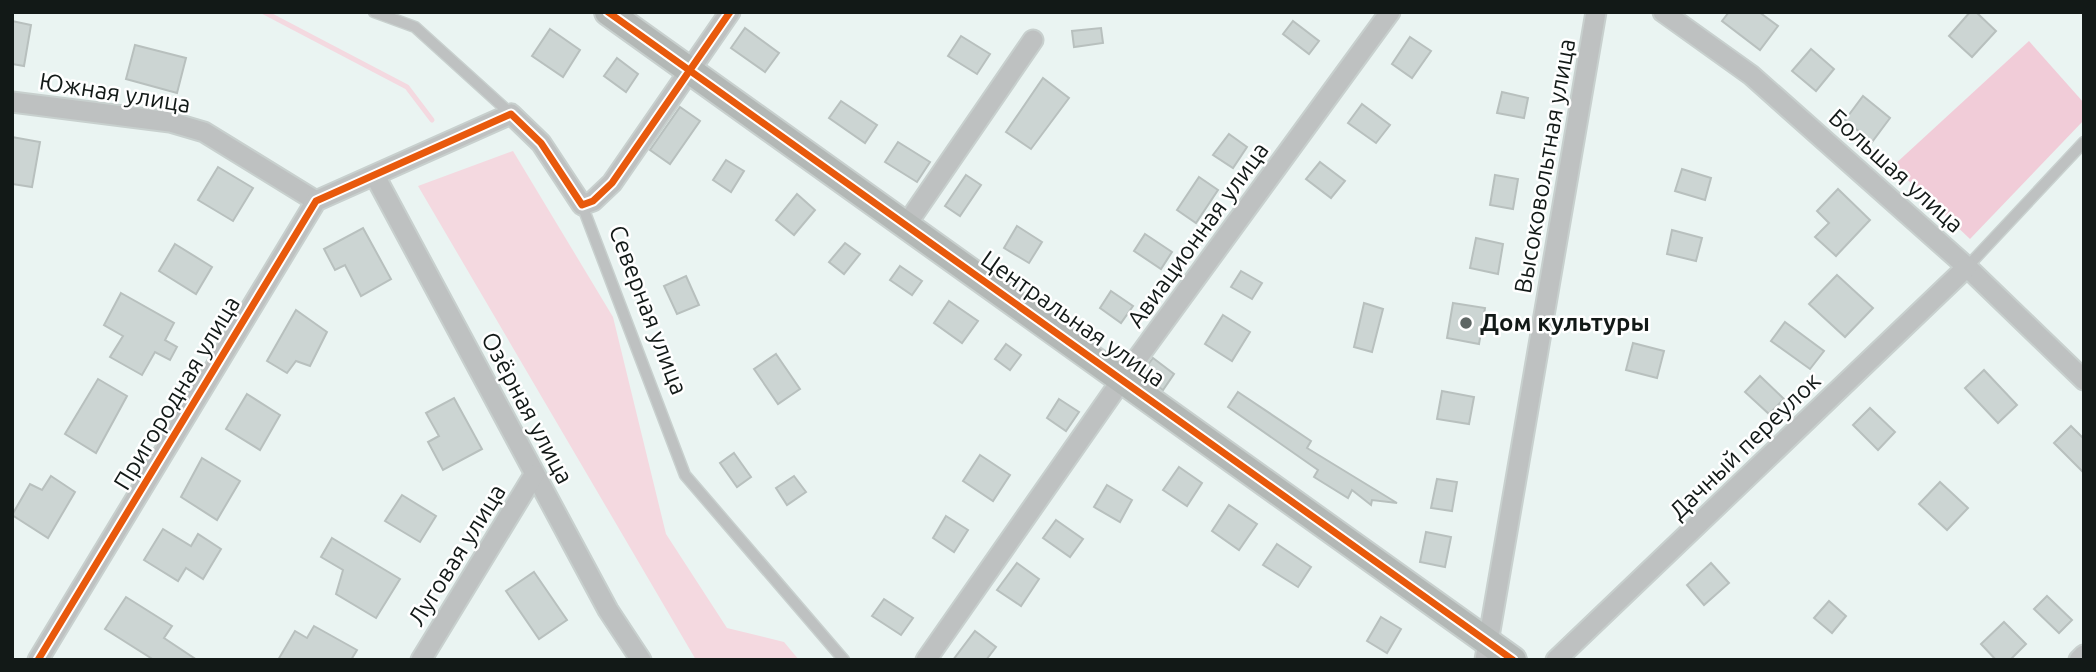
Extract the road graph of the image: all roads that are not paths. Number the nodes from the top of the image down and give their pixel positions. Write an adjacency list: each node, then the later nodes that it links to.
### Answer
1 (374, 12): 10 (lane, Северная улица)
2 (608, 12): 8 (street, Центральная улица)
3 (730, 12): 8 (street)
4 (1390, 12): 17 (street, Авиационная улица)
5 (1596, 12): 20 (street, Высоковольтная улица)
6 (1663, 12): 16 (street, Большая улица)
7 (1033, 40): 15 (street)
8 (689, 69): 14 (street); 15 (street, Центральная улица)
9 (12, 102): 13 (street, Южная улица)
10 (511, 114): 12 (street); 14 (street, Северная улица)
11 (2084, 142): 16 (lane)
12 (375, 176): 13 (street); 19 (street, Озёрная улица)
13 (316, 201): 22 (street, Пригородная улица)
14 (582, 205): 25 (lane, Северная улица)
15 (906, 225): 17 (street, Центральная улица)
16 (1967, 267): 18 (street, Большая улица); 28 (street, Дачный переулок)
17 (1123, 378): 20 (street, Центральная улица); 26 (street, Авиационная улица)
18 (2084, 380)
19 (534, 475): 23 (street, Луговая улица); 24 (street, Озёрная улица)
20 (1487, 651): 27 (street, Центральная улица)
21 (2084, 655): 29 (street)
22 (38, 660)
23 (421, 660)
24 (641, 660)
25 (844, 660)
26 (926, 660)
27 (1513, 660)
28 (1556, 660)
29 (2079, 660)

